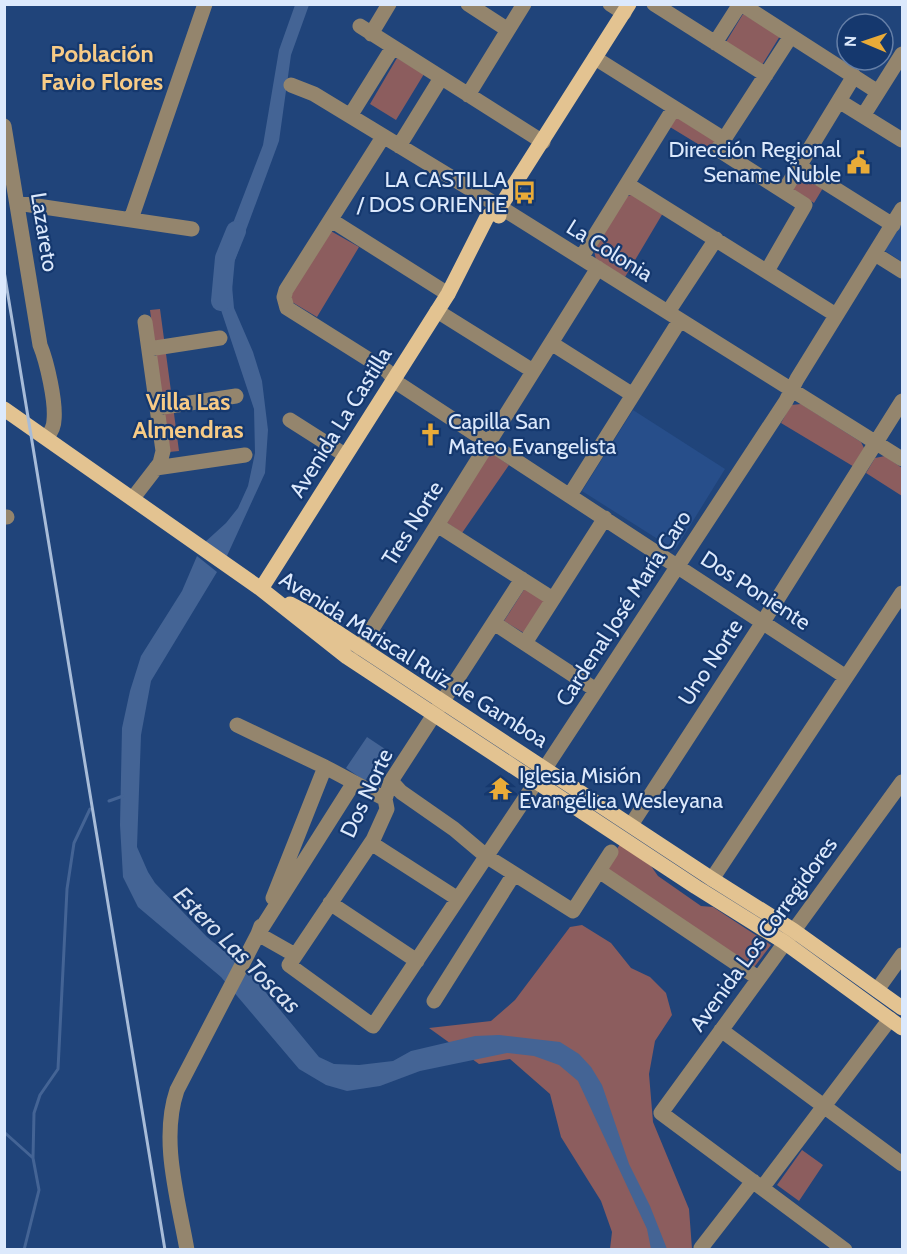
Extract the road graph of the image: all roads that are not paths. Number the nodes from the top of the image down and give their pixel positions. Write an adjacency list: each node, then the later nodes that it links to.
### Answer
1 (205, 4): 37 (street)
2 (389, 4): 12 (street)
3 (468, 4): 9 (street)
4 (524, 4): 9 (street)
5 (610, 4): 8 (street)
6 (654, 4): 11 (street)
7 (740, 4): 10 (street); 11 (street)
8 (626, 9): 14 (main road, Avenida La Castilla)
9 (508, 30): 20 (street)
10 (791, 36): 15 (street); 16 (street)
11 (716, 43): 15 (street)
12 (393, 47): 17 (street); 24 (street)
13 (903, 54): 19 (street)
14 (595, 58): 22 (street); 28 (main road, Avenida La Castilla)
15 (766, 75): 29 (street)
16 (854, 76): 19 (street); 21 (street)
17 (441, 78): 20 (street); 30 (street)
18 (291, 85): 24 (street, La Colonia)
19 (878, 92): 23 (street)
20 (468, 95): 28 (street)
21 (839, 100): 23 (street); 31 (street)
22 (674, 108): 29 (street); 32 (street)
23 (864, 116): 27 (street)
24 (350, 117): 26 (street, La Colonia)
25 (4, 126): 34 (street, Lazareto)
26 (383, 137): 30 (street, La Colonia); 38 (street)
27 (903, 140)
28 (543, 142): 35 (main road, Avenida La Castilla)
29 (722, 144): 33 (street)
30 (399, 146): 35 (street, La Colonia)
31 (799, 166): 33 (street); 39 (street)
32 (627, 184): 41 (street); 43 (street)
33 (784, 191): 45 (street)
34 (17, 203): 37 (street); 64 (street, Lazareto)
35 (500, 207): 43 (street, La Colonia); 47 (main road, Avenida La Castilla)
36 (903, 209): 39 (street, Cardenal José María Caro)
37 (131, 219): 40 (street)
38 (331, 220): 47 (street); 56 (street, Dos Poniente)
39 (893, 225): 42 (street, Cardenal José María Caro)
40 (192, 229)
41 (716, 239): 45 (street); 50 (street)
42 (875, 254): 46 (street); 49 (street, Cardenal José María Caro)
43 (581, 258): 44 (street, La Colonia)
44 (598, 268): 50 (street, La Colonia); 53 (street, Tres Norte)
45 (766, 271): 49 (street)
46 (903, 271)
47 (448, 294): 48 (main road, Avenida La Castilla)
48 (437, 311): 55 (street); 56 (main road, Avenida La Castilla)
49 (837, 315): 57 (street, Cardenal José María Caro)
50 (674, 316): 57 (street, La Colonia); 58 (street)
51 (145, 322): 54 (street)
52 (220, 338): 54 (street)
53 (551, 343): 55 (street, Tres Norte); 58 (street)
54 (148, 349): 61 (street)
55 (533, 371): 65 (street, Tres Norte)
56 (394, 378): 65 (street, Dos Poniente); 68 (main road, Avenida La Castilla)
57 (791, 390): 66 (street, La Colonia); 75 (street, Cardenal José María Caro)
58 (633, 395): 71 (street)
59 (236, 396): 61 (street)
60 (903, 401): 66 (street, Uno Norte)
61 (157, 408): 70 (street)
62 (4, 409): 64 (main road, Avenida Mariscal Ruiz de Gamboa)
63 (290, 420): 68 (street)
64 (46, 437): 72 (main road, Avenida Mariscal Ruiz de Gamboa)
65 (489, 442): 71 (street, Dos Poniente); 74 (street, Tres Norte)
66 (876, 443): 69 (street, La Colonia); 80 (street, Uno Norte)
67 (245, 455): 70 (street)
68 (345, 455): 77 (main road, Avenida La Castilla)
69 (903, 459)
70 (156, 468): 72 (street)
71 (570, 495): 73 (street, Dos Poniente)
72 (133, 498): 77 (main road, Avenida Mariscal Ruiz de Gamboa)
73 (605, 518): 75 (street, Dos Poniente); 79 (street)
74 (437, 525): 76 (street); 83 (street, Tres Norte)
75 (678, 566): 80 (street, Dos Poniente); 85 (street, Cardenal José María Caro)
76 (522, 579): 79 (street); 81 (street, Dos Norte)
77 (261, 588): 83 (main road, Avenida Mariscal Ruiz de Gamboa); 86 (main road, Avenida Mariscal Ruiz de Gamboa)
78 (903, 593): 84 (street)
79 (553, 599): 82 (street)
80 (763, 622): 84 (street, Dos Poniente); 94 (street, Uno Norte)
81 (494, 623): 82 (street); 86 (street, Dos Norte)
82 (525, 643): 85 (street)
83 (360, 648): 86 (main road, Avenida Mariscal Ruiz de Gamboa)
84 (846, 677): 100 (street)
85 (596, 690): 89 (street, Cardenal José María Caro)
86 (439, 709): 89 (main road, Avenida Mariscal Ruiz de Gamboa); 90 (street, Dos Norte)
87 (237, 725): 88 (street)
88 (325, 767): 92 (street); 103 (street)
89 (540, 776): 94 (main road, Avenida Mariscal Ruiz de Gamboa); 97 (street, Cardenal José María Caro); 104 (main road, Avenida Mariscal Ruiz de Gamboa)
90 (391, 782): 93 (street, Dos Norte); 97 (street)
91 (903, 782): 104 (street, Avenida Los Corregidores)
92 (353, 783): 93 (street); 103 (street)
93 (385, 800): 95 (street, Dos Norte)
94 (631, 825): 100 (main road, Avenida Mariscal Ruiz de Gamboa)
95 (371, 843): 101 (street); 102 (street, Dos Norte)
96 (611, 852): 98 (street)
97 (486, 856): 99 (street); 101 (street, Cardenal José María Caro)
98 (599, 871): 99 (street); 108 (street)
99 (514, 874): 110 (street)
100 (712, 879): 104 (main road, Avenida Mariscal Ruiz de Gamboa)
101 (458, 899): 107 (street, Cardenal José María Caro)
102 (330, 903): 106 (street, Dos Norte); 107 (street)
103 (258, 934): 106 (street); 117 (street)
104 (789, 936): 108 (street, Avenida Los Corregidores); 109 (main road, Avenida Mariscal Ruiz de Gamboa); 112 (main road, Avenida Mariscal Ruiz de Gamboa)
105 (903, 955): 109 (street)
106 (292, 960): 107 (street, Cardenal José María Caro)
107 (417, 961)
108 (758, 978): 113 (street, Avenida Los Corregidores)
109 (877, 990): 111 (main road, Avenida Mariscal Ruiz de Gamboa)
110 (434, 1001)
111 (903, 1008)
112 (896, 1023): 114 (street)
113 (721, 1030): 114 (street); 116 (street, Avenida Los Corregidores)
114 (824, 1106): 115 (street); 116 (street)
115 (903, 1164)
116 (758, 1185): 118 (street); 119 (street)
117 (187, 1250)
118 (704, 1250)
119 (844, 1250)

